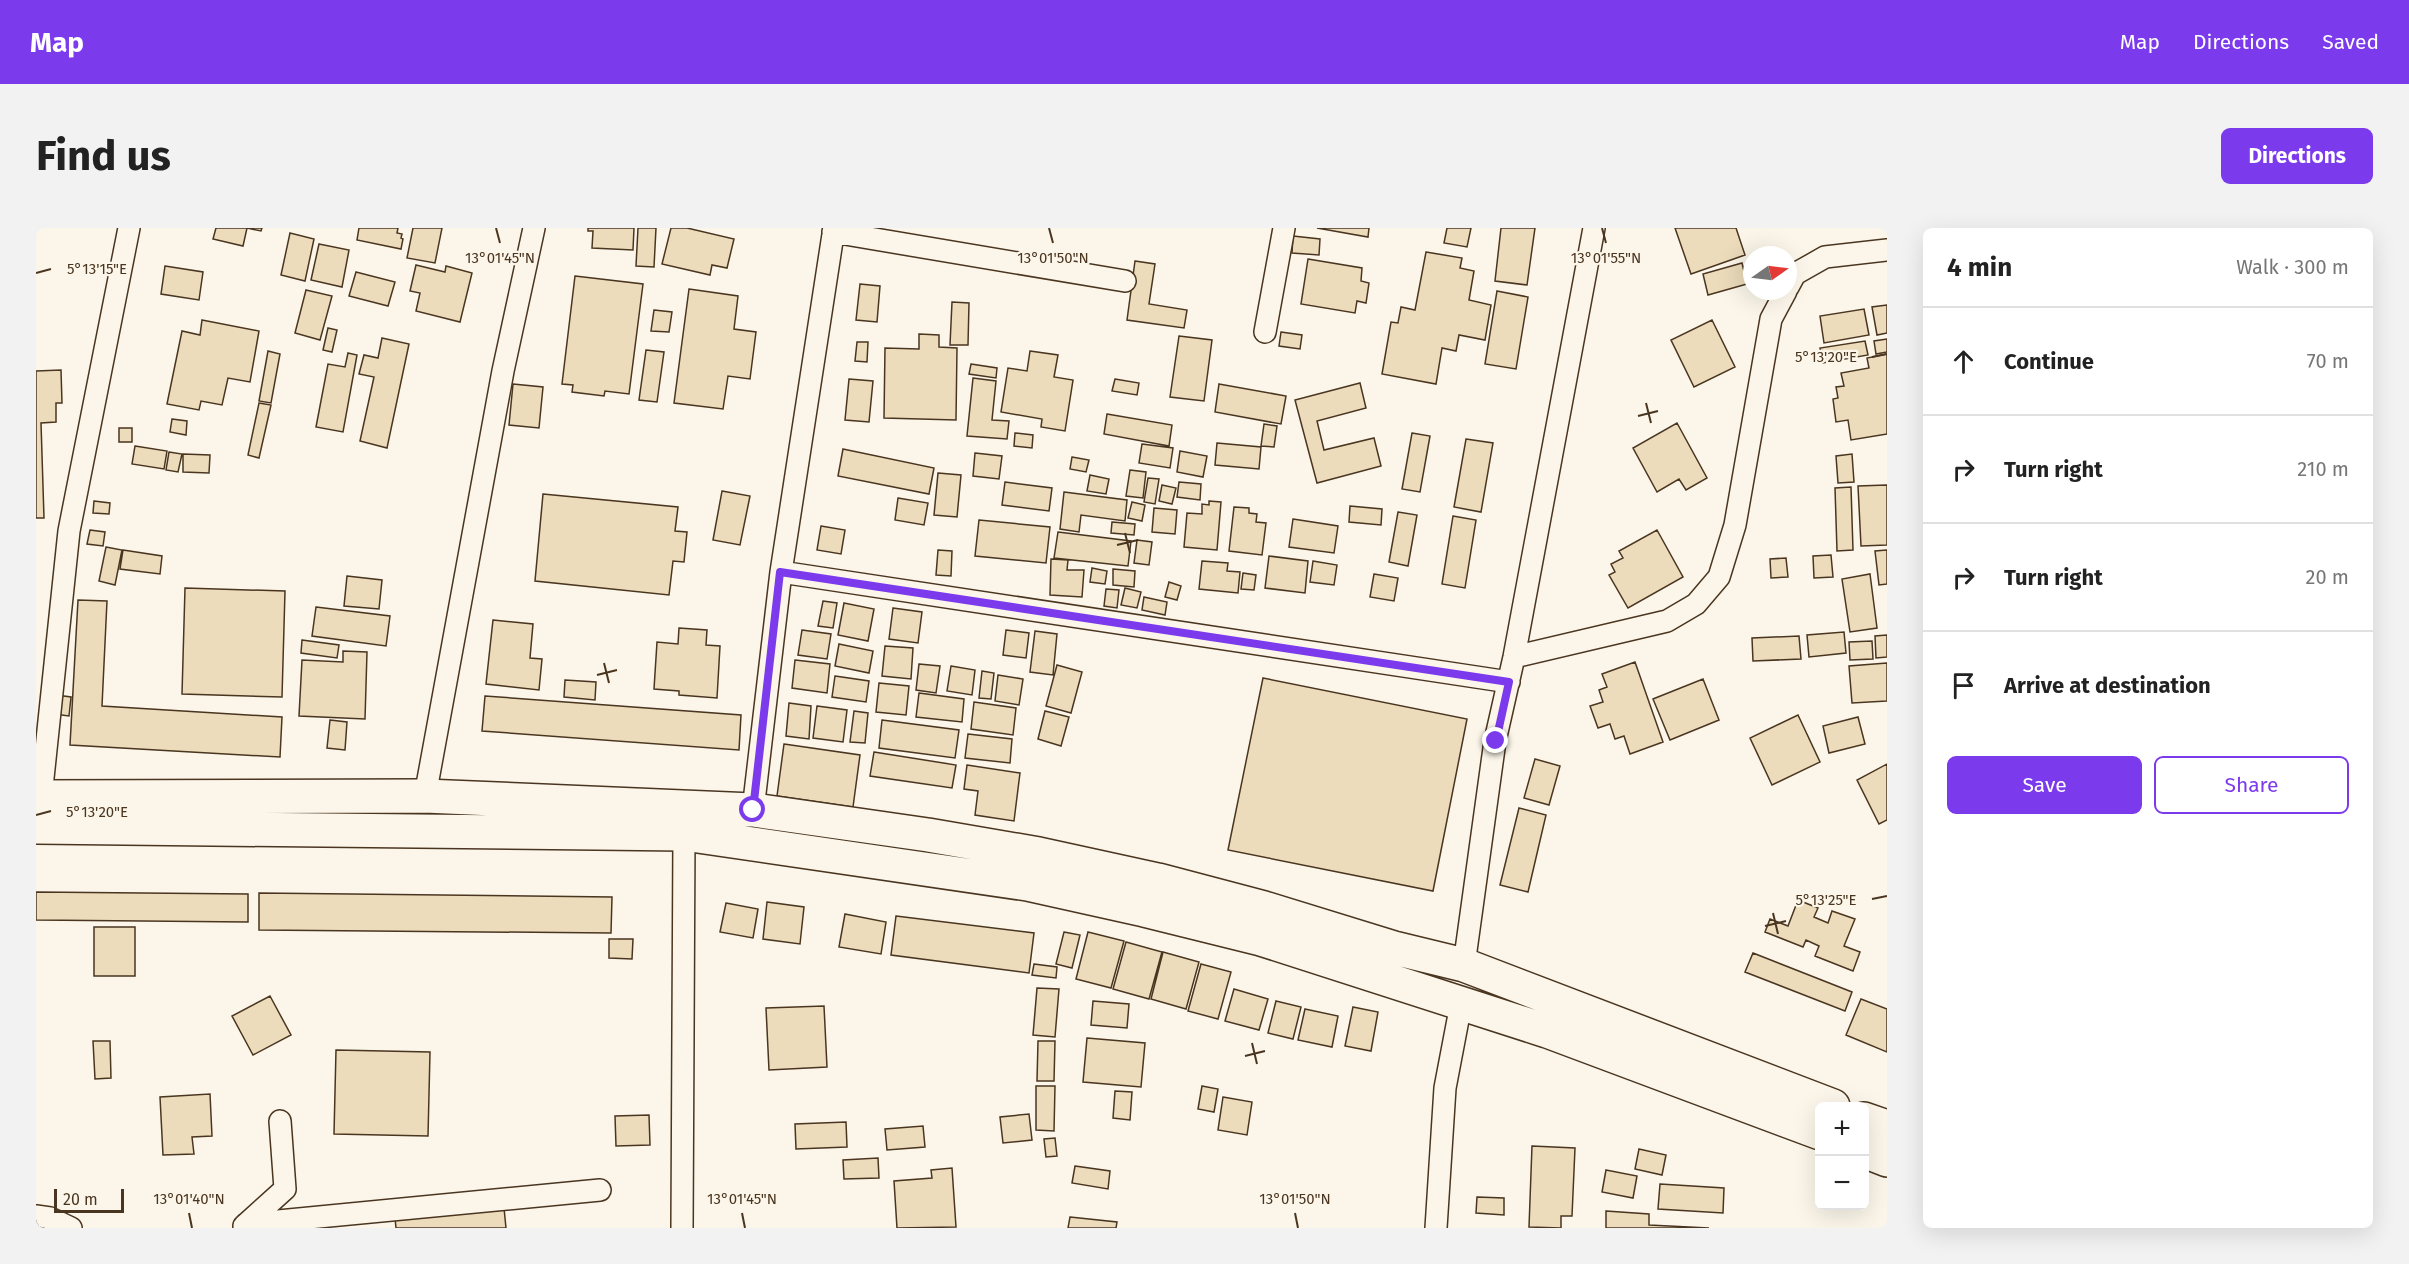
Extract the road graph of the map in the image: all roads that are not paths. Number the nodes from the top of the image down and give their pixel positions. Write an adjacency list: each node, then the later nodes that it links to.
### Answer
1 (129, 228): 15 (street)
2 (534, 228): 14 (street)
3 (1284, 228): 10 (street)
4 (1594, 228): 12 (street)
5 (834, 230): 8 (street); 11 (street)
6 (1887, 250): 7 (street)
7 (1797, 273)
8 (1125, 281)
9 (1781, 300): 12 (street)
10 (1265, 332)
11 (780, 572): 13 (street); 16 (street)
12 (1514, 657): 13 (street)
13 (1509, 682): 18 (street)
14 (425, 796): 15 (highway); 16 (highway)
15 (38, 807): 17 (highway)
16 (753, 810): 18 (highway)
17 (684, 834): 19 (highway); 31 (street)
18 (1464, 965): 20 (highway)
19 (1461, 1004): 24 (highway); 32 (street)
20 (1820, 1102)
21 (1869, 1121): 23 (highway)
22 (280, 1122): 29 (street)
23 (1887, 1127)
24 (1815, 1132)
25 (1869, 1153): 26 (highway)
26 (1887, 1160)
27 (600, 1191): 29 (street)
28 (36, 1216): 30 (street)
29 (243, 1226)
30 (71, 1228)
31 (682, 1228)
32 (1436, 1228)

